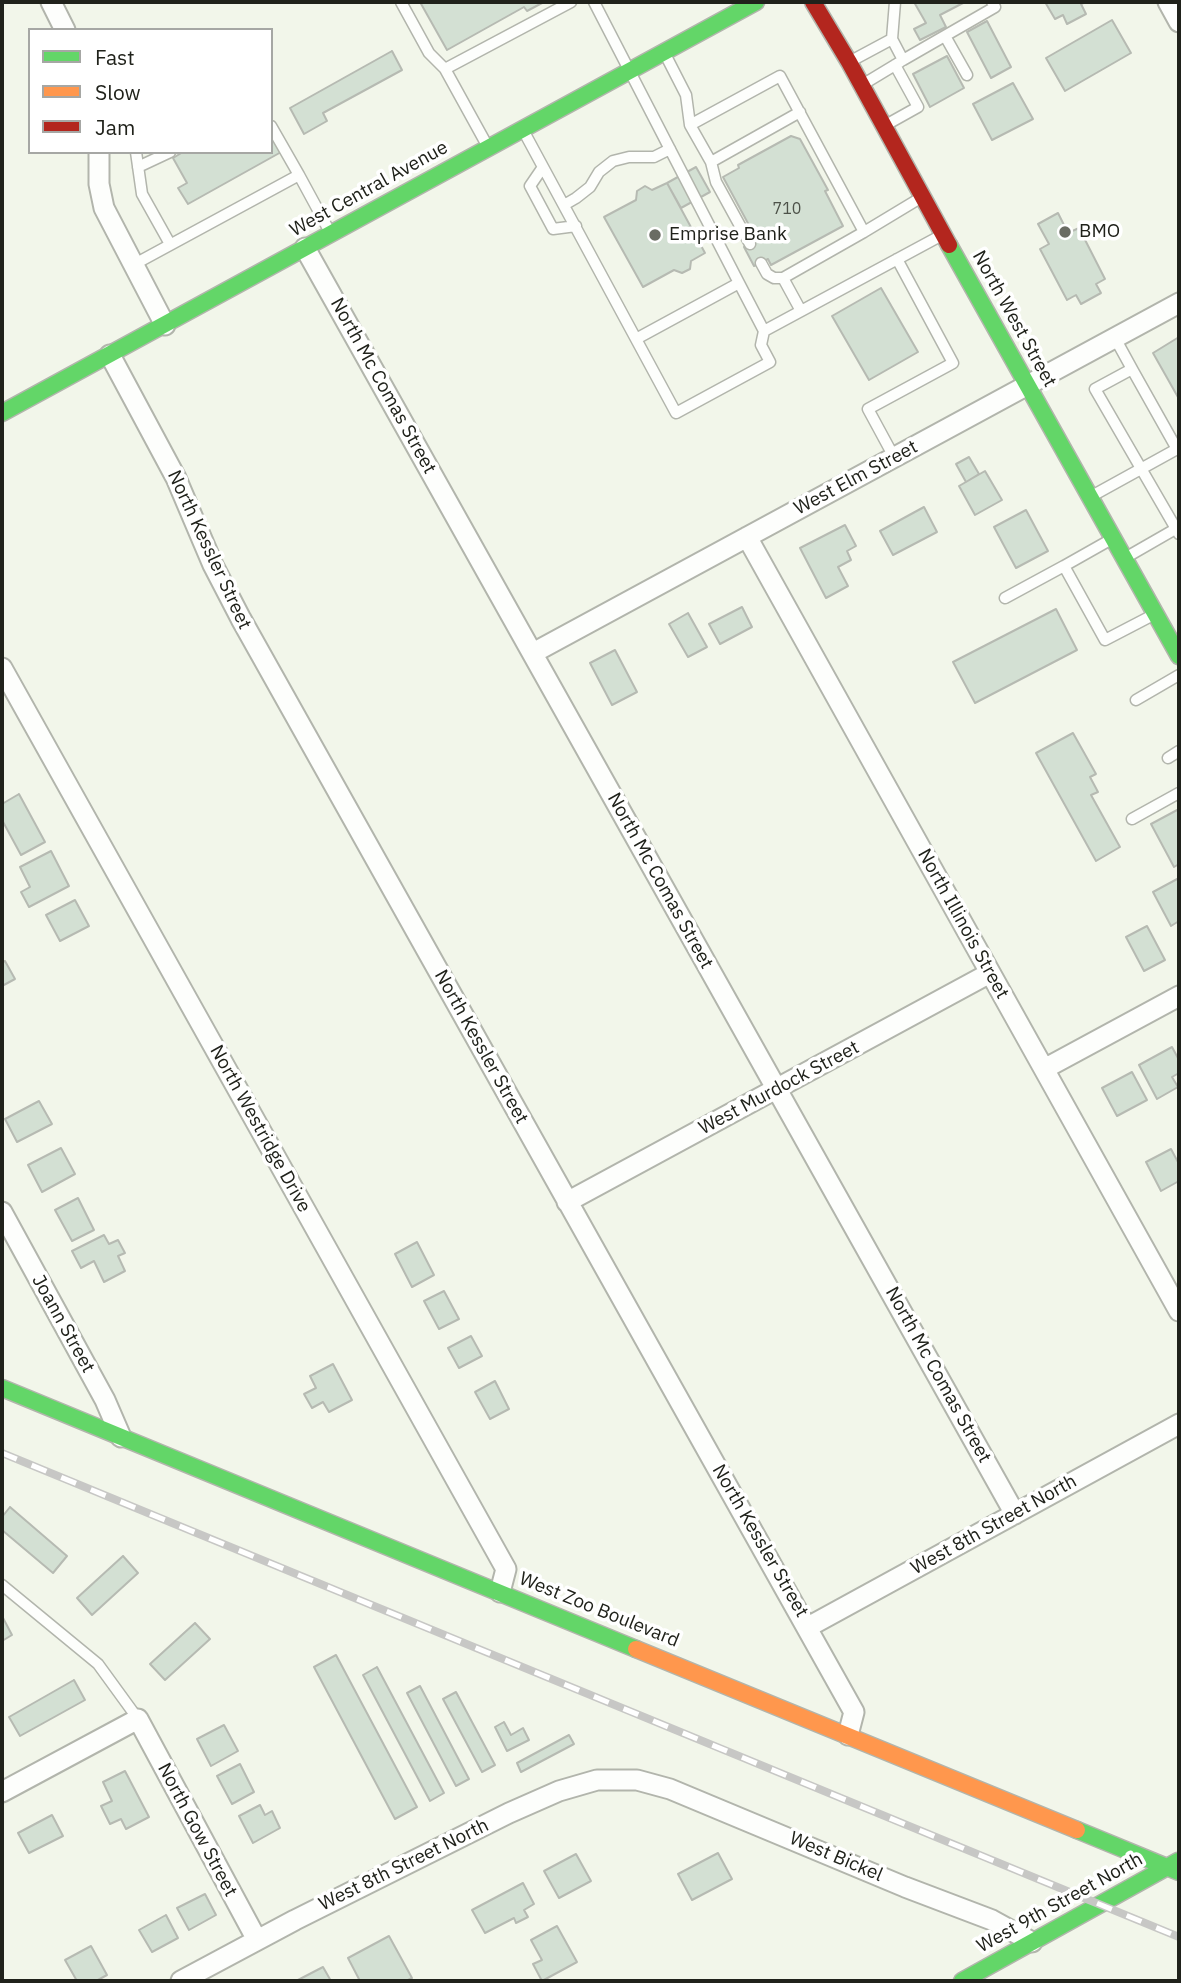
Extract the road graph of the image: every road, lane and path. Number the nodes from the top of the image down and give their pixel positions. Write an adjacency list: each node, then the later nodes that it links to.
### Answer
1 (51, 2): 11 (street)
2 (401, 2): 17 (lane)
3 (571, 2): 17 (lane)
4 (594, 2): 18 (lane)
5 (756, 2): 14 (main road, West Central Avenue)
6 (813, 2): 15 (main road, North West Street)
7 (895, 2): 13 (lane)
8 (992, 2): 12 (lane)
9 (1168, 2): 10 (street)
10 (1179, 22)
11 (64, 28)
12 (945, 36): 16 (lane); 19 (lane)
13 (891, 39): 15 (lane); 16 (lane)
14 (664, 52): 18 (main road, West Central Avenue); 22 (lane)
15 (849, 62): 20 (main road, North West Street)
16 (899, 63): 20 (lane); 23 (lane)
17 (445, 68): 26 (lane)
18 (630, 71): 24 (main road, West Central Avenue); 27 (lane)
19 (967, 75)
20 (862, 85): 23 (main road, North West Street)
21 (800, 113): 22 (lane); 31 (lane); 38 (lane)
22 (690, 125): 31 (lane)
23 (884, 126): 35 (main road, North West Street)
24 (522, 129): 26 (main road, West Central Avenue); 33 (lane)
25 (273, 130): 34 (lane)
26 (488, 148): 39 (main road, West Central Avenue)
27 (670, 149): 36 (lane); 48 (lane)
28 (99, 154): 46 (street)
29 (136, 154): 32 (lane)
30 (166, 154): 32 (lane)
31 (711, 162): 42 (lane)
32 (138, 167): 41 (lane)
33 (544, 167): 36 (lane); 37 (lane)
34 (299, 176): 39 (lane); 41 (lane)
35 (922, 197): 38 (lane); 40 (main road, North West Street)
36 (564, 205): 37 (lane)
37 (576, 226): 54 (lane)
38 (864, 232): 47 (lane)
39 (331, 234): 43 (main road, West Central Avenue)
40 (943, 234): 44 (lane); 57 (main road, North West Street)
41 (170, 244): 46 (lane)
42 (750, 244)
43 (305, 248): 51 (main road, West Central Avenue); 70 (street, North Mc Comas Street)
44 (897, 259): 50 (lane); 59 (lane)
45 (761, 263): 47 (lane)
46 (133, 265): 51 (street)
47 (783, 278): 50 (lane)
48 (739, 283): 52 (lane); 54 (lane)
49 (1179, 303): 53 (street, West Elm Street)
50 (801, 311): 52 (lane)
51 (164, 325): 55 (main road, West Central Avenue)
52 (764, 331): 54 (lane)
53 (1115, 338): 56 (lane); 57 (street, West Elm Street)
54 (636, 339)
55 (110, 355): 58 (main road, West Central Avenue); 83 (street, North Kessler Street)
56 (1132, 369): 60 (lane); 60 (lane)
57 (1027, 385): 59 (street, West Elm Street); 61 (main road, North West Street)
58 (2, 413)
59 (894, 457): 63 (street, West Elm Street)
60 (1141, 469): 61 (lane); 62 (lane)
61 (1090, 497): 64 (main road, North West Street)
62 (1178, 530): 65 (lane)
63 (747, 537): 70 (street, West Elm Street); 79 (street, North Illinois Street)
64 (1113, 538): 65 (main road, North West Street); 66 (lane)
65 (1124, 558): 68 (main road, North West Street)
66 (1064, 566): 67 (lane); 68 (lane)
67 (1005, 598)
68 (1155, 613): 69 (main road, North West Street)
69 (1172, 628): 71 (main road, North West Street)
70 (533, 653): 82 (street, North Mc Comas Street)
71 (1179, 656)
72 (2, 668): 91 (street, North Westridge Drive)
73 (1179, 675): 74 (lane)
74 (1136, 700)
75 (1179, 751): 76 (lane)
76 (1168, 758)
77 (1179, 793): 78 (lane)
78 (1132, 819)
79 (990, 973): 81 (street, North Illinois Street); 82 (street, West Murdock Street)
80 (1179, 996): 81 (street)
81 (1044, 1069): 85 (street, North Illinois Street)
82 (777, 1089): 83 (street, West Murdock Street); 89 (street, North Mc Comas Street)
83 (568, 1202): 92 (street, North Kessler Street)
84 (2, 1212): 88 (street, Joann Street)
85 (1179, 1311)
86 (2, 1388): 88 (main road, West Zoo Boulevard)
87 (1179, 1424): 89 (street, West 8th Street North)
88 (121, 1437): 91 (main road, West Zoo Boulevard)
89 (1015, 1514): 92 (street, West 8th Street North)
90 (2, 1585): 93 (lane)
91 (500, 1592): 94 (main road, West Zoo Boulevard)
92 (808, 1627): 94 (street, North Kessler Street)
93 (138, 1719): 96 (street); 98 (street, North Gow Street)
94 (848, 1735): 97 (main road, West Zoo Boulevard)
95 (638, 1780): 98 (street, West 8th Street North); 99 (street, West Bickel)
96 (2, 1792)
97 (1175, 1867): 99 (main road, West 9th Street North)
98 (257, 1940): 101 (street, West 8th Street North)
99 (1032, 1942): 100 (main road, West 9th Street North)
100 (971, 1979)
101 (181, 1981)

